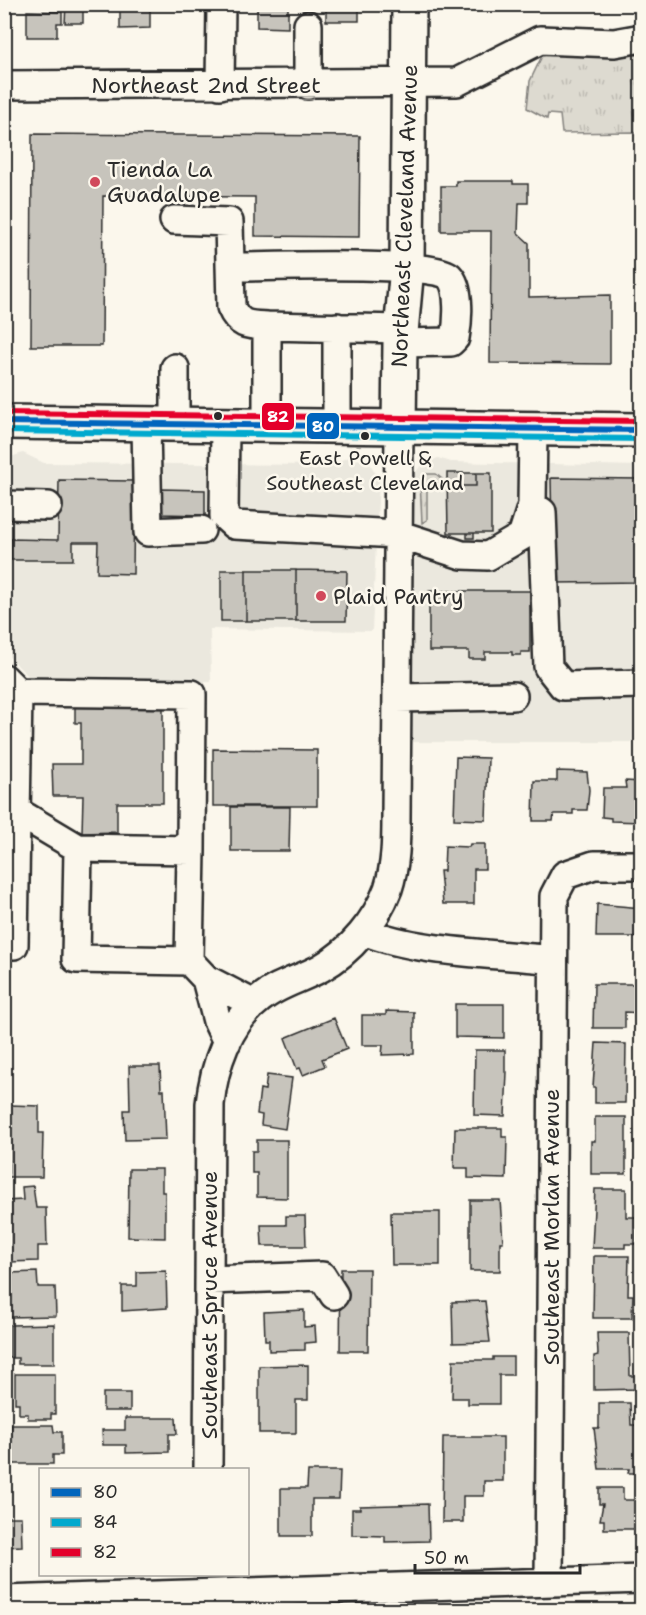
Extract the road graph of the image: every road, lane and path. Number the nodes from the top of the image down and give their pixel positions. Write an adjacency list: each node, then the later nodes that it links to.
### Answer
1 (221, 4): 7 (street)
2 (409, 4): 5 (main road, Northeast Cleveland Avenue)
3 (308, 25): 8 (street)
4 (642, 38): 5 (street, Northeast 2nd Street)
5 (408, 84): 8 (street, Northeast 2nd Street); 11 (main road, Northeast Cleveland Avenue)
6 (4, 85): 7 (street, Northeast 2nd Street)
7 (220, 85): 8 (street, Northeast 2nd Street)
8 (308, 85)
9 (174, 220): 10 (street)
10 (231, 267): 11 (street); 12 (street)
11 (407, 267): 14 (main road, Northeast Cleveland Avenue); 14 (street)
12 (267, 326): 13 (street); 19 (street)
13 (337, 327): 14 (street); 20 (street)
14 (401, 336): 21 (main road, Northeast Cleveland Avenue)
15 (175, 368): 17 (street)
16 (4, 423): 17 (main road)
17 (161, 425): 18 (main road); 27 (street)
18 (225, 426): 19 (main road); 28 (street)
19 (267, 427): 20 (main road)
20 (337, 428): 21 (main road)
21 (399, 428): 22 (main road); 28 (street)
22 (533, 429): 23 (main road); 25 (street)
23 (642, 430)
24 (4, 505): 26 (street)
25 (532, 505): 28 (street); 29 (street)
26 (48, 506)
27 (201, 530)
28 (397, 534): 32 (street)
29 (642, 684)
30 (11, 685): 33 (street); 35 (street)
31 (513, 696): 32 (street)
32 (397, 698): 37 (street)
33 (16, 812): 34 (street); 38 (street)
34 (78, 848): 35 (street); 40 (street)
35 (191, 850): 40 (street)
36 (642, 865): 39 (street, Southeast Morlan Avenue)
37 (364, 932): 39 (street); 41 (street, Southeast Spruce Avenue)
38 (14, 945)
39 (552, 960): 47 (street, Southeast Morlan Avenue)
40 (197, 970): 41 (street); 42 (street)
41 (254, 1004): 42 (street, Southeast Spruce Avenue)
42 (227, 1042): 43 (street, Southeast Spruce Avenue)
43 (209, 1280): 44 (street); 45 (street, Southeast Spruce Avenue)
44 (334, 1295)
45 (208, 1468)
46 (642, 1579): 47 (street)
47 (549, 1582): 48 (street)
48 (208, 1593): 49 (street)
49 (4, 1600)

